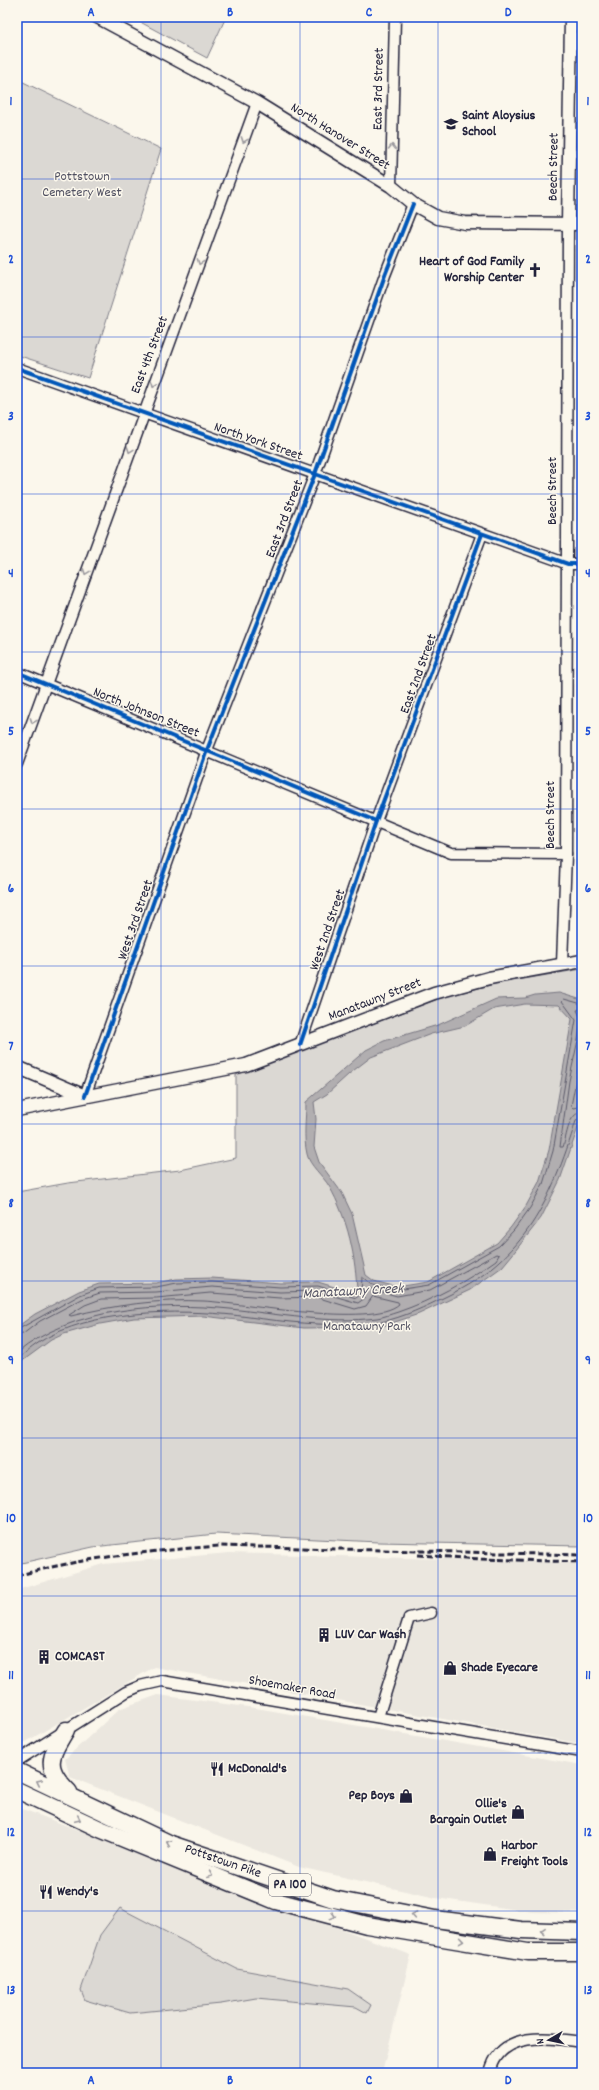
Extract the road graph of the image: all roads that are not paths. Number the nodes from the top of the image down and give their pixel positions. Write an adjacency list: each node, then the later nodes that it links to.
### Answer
1 (97, 17): 4 (street, North Hanover Street)
2 (395, 17): 5 (street, East 3rd Street, one-way to 2)
3 (570, 17): 7 (street, Beech Street)
4 (257, 103): 5 (street, North Hanover Street); 10 (street, East 4th Street, one-way to 10)
5 (391, 186): 6 (street, North Hanover Street)
6 (413, 204): 7 (street, North Hanover Street); 11 (street, East 3rd Street)
7 (568, 224): 8 (street, North Hanover Street); 13 (street, Beech Street)
8 (582, 224)
9 (17, 368): 10 (street, North York Street)
10 (143, 413): 11 (street, North York Street); 16 (street, East 4th Street, one-way to 16)
11 (315, 474): 12 (street, North York Street); 17 (street, East 3rd Street)
12 (482, 534): 13 (street, North York Street); 19 (street, East 2nd Street)
13 (568, 564): 14 (street, North York Street); 20 (street, Beech Street)
14 (582, 564)
15 (17, 672): 16 (street, North Johnson Street)
16 (46, 684): 17 (street, North Johnson Street); 18 (street, East 4th Street, one-way to 18)
17 (208, 750): 19 (street, North Johnson Street); 25 (street, West 3rd Street)
18 (17, 764)
19 (376, 821): 20 (street, North Johnson Street); 23 (street, West 2nd Street)
20 (566, 854): 22 (street, Beech Street)
21 (582, 961): 22 (street, Manatawny Street)
22 (562, 964): 23 (street, Manatawny Street)
23 (300, 1045): 25 (street, Manatawny Street)
24 (17, 1067): 25 (street)
25 (85, 1096): 26 (street, Manatawny Street)
26 (17, 1110)
27 (432, 1613): 28 (street)
28 (378, 1717): 29 (street, Shoemaker Road); 30 (street, Shoemaker Road)
29 (66, 1730): 31 (street, Shoemaker Road); 34 (highway)
30 (582, 1752)
31 (17, 1761)
32 (17, 1771): 34 (highway, Pottstown Pike / PA 100, one-way to 32)
33 (17, 1790): 36 (highway, Pottstown Pike / PA 100, one-way to 36)
34 (76, 1799): 35 (highway, Pottstown Pike / PA 100, one-way to 34)
35 (582, 1932)
36 (582, 1952)
37 (582, 2042): 38 (street)
38 (490, 2073)

